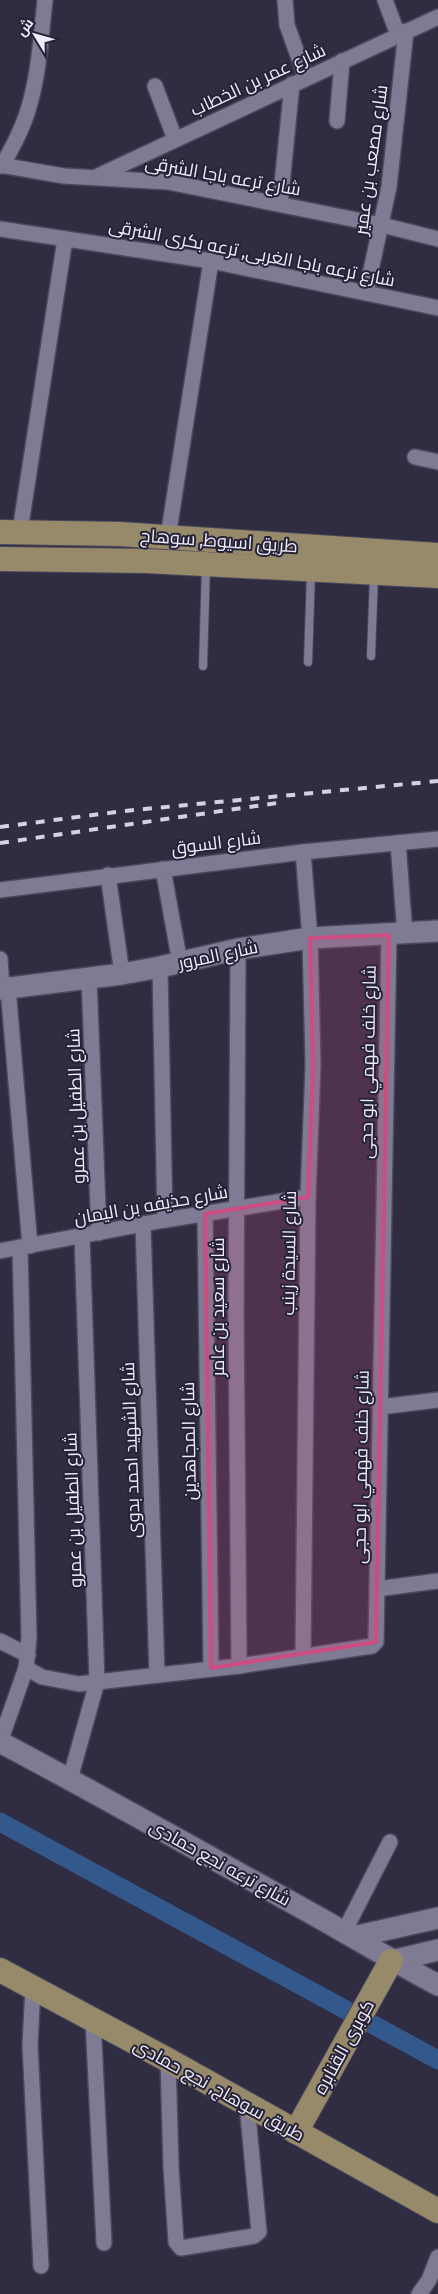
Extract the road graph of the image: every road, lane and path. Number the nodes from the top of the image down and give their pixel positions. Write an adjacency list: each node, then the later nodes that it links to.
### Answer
1 (45, 0): 12 (street)
2 (285, 0): 7 (street)
3 (385, 0): 5 (street)
4 (438, 17): 5 (street, شارع عمر بن الخطاب)
5 (402, 33): 6 (street, شارع عمر بن الخطاب); 15 (street, شارع مصعب بن عمير)
6 (342, 61): 7 (street, شارع عمر بن الخطاب); 10 (street)
7 (306, 78): 8 (street, شارع عمر بن الخطاب)
8 (292, 84): 11 (street, شارع عمر بن الخطاب); 14 (street)
9 (155, 86): 11 (street)
10 (337, 121)
11 (175, 139): 13 (street, شارع عمر بن الخطاب)
12 (1, 165): 13 (street, شارع ترعه باجا الشرقى)
13 (95, 178): 14 (street, شارع ترعه باجا الشرقى)
14 (280, 204): 15 (street, شارع ترعه باجا الشرقى)
15 (382, 225): 18 (street, شارع ترعه باجا الشرقى); 20 (street, شارع مصعب بن عمير)
16 (0, 229): 17 (street, شارع ترعه باجا الغربى, ترعه بكرى الشرقى)
17 (65, 239): 19 (street, شارع ترعه باجا الغربى, ترعه بكرى الشرقى); 24 (street)
18 (438, 239)
19 (211, 261): 20 (street, شارع ترعه باجا الغربى, ترعه بكرى الشرقى); 25 (street)
20 (366, 293): 21 (street, شارع ترعه باجا الغربى, ترعه بكرى الشرقى)
21 (438, 308)
22 (415, 457): 23 (street)
23 (438, 462)
24 (10, 531): 25 (main road, طريق اسيوط, سوهاج)
25 (168, 537): 26 (main road, طريق اسيوط, سوهاج)
26 (438, 555)
27 (0, 559): 28 (main road, طريق اسيوط, سوهاج)
28 (206, 564): 29 (main road, طريق اسيوط, سوهاج); 34 (lane)
29 (311, 570): 30 (main road, طريق اسيوط, سوهاج); 33 (lane)
30 (374, 573): 31 (main road, طريق اسيوط, سوهاج); 32 (lane)
31 (438, 576)
32 (372, 656)
33 (308, 662)
34 (203, 666)
35 (438, 839): 36 (street, شارع السوق)
36 (398, 843): 37 (street, شارع السوق); 42 (street, شارع خلف فهمي ابو حجى)
37 (303, 852): 38 (street, شارع السوق); 43 (street, شارع السيدة زينب)
38 (164, 869): 39 (street, شارع السوق); 46 (street)
39 (108, 876): 40 (street, شارع السوق); 47 (street)
40 (0, 890)
41 (438, 931): 42 (street, شارع المرور)
42 (397, 934): 43 (street, شارع المرور); 60 (street, شارع خلف فهمي ابو حجى)
43 (310, 938): 44 (street, شارع المرور); 50 (street, شارع السيدة زينب)
44 (238, 949): 46 (street, شارع المرور); 51 (street, شارع سعيد بن عامر)
45 (0, 959): 49 (street)
46 (170, 965): 47 (street, شارع المرور); 53 (street)
47 (122, 974): 48 (street, شارع المرور)
48 (90, 978): 49 (street, شارع المرور); 55 (street, شارع الطفيل بن عمرو)
49 (3, 988): 57 (street)
50 (308, 1197): 51 (street, شارع حذيفه بن اليمان); 64 (street, شارع السيدة زينب)
51 (237, 1208): 52 (street, شارع حذيفه بن اليمان); 66 (street, شارع سعيد بن عامر)
52 (204, 1214): 53 (street, شارع حذيفه بن اليمان); 67 (street, شارع المجاهدين)
53 (165, 1220): 54 (street, شارع حذيفه بن اليمان)
54 (143, 1224): 55 (street, شارع حذيفه بن اليمان); 68 (street, شارع الشهيد احمد بدوى)
55 (100, 1232): 56 (street, شارع حذيفه بن اليمان)
56 (82, 1236): 57 (street, شارع حذيفه بن اليمان); 69 (street, شارع الطفيل بن عمرو)
57 (25, 1246): 58 (street, شارع حذيفه بن اليمان); 65 (street)
58 (0, 1250)
59 (438, 1400): 60 (street)
60 (380, 1408): 62 (street, شارع خلف فهمي ابو حجى)
61 (438, 1581): 62 (street)
62 (377, 1589): 64 (street, شارع خلف فهمي ابو حجى)
63 (0, 1640): 65 (street, شارع خلف فهمي ابو حجى)
64 (304, 1656): 66 (street, شارع خلف فهمي ابو حجى)
65 (27, 1662): 69 (street, شارع خلف فهمي ابو حجى); 70 (street)
66 (239, 1666): 67 (street, شارع خلف فهمي ابو حجى)
67 (211, 1668): 68 (street, شارع خلف فهمي ابو حجى)
68 (157, 1675): 69 (street, شارع خلف فهمي ابو حجى)
69 (97, 1682): 71 (street, شارع الطفيل بن عمرو)
70 (0, 1742): 71 (street, شارع ترعه نجع حمادى)
71 (70, 1779): 74 (street, شارع ترعه نجع حمادى)
72 (390, 1842): 74 (street)
73 (438, 1918): 74 (street)
74 (348, 1935): 76 (street, شارع ترعه نجع حمادى)
75 (438, 1950): 76 (street)
76 (391, 1961): 78 (street, شارع ترعه نجع حمادى); 83 (main road, كوبرى القنابره)
77 (3, 1973): 79 (main road, طريق سوهاج, نجع حمادى)
78 (438, 1985)
79 (34, 1988): 80 (main road, طريق سوهاج, نجع حمادى); 87 (street)
80 (93, 2020): 81 (main road, طريق سوهاج, نجع حمادى); 85 (street)
81 (168, 2060): 82 (main road, طريق سوهاج, نجع حمادى); 82 (street)
82 (247, 2105): 83 (main road, طريق سوهاج, نجع حمادى)
83 (296, 2132): 84 (main road, طريق سوهاج, نجع حمادى)
84 (438, 2211)
85 (104, 2243)
86 (438, 2257): 88 (street)
87 (41, 2266)
88 (419, 2294)

